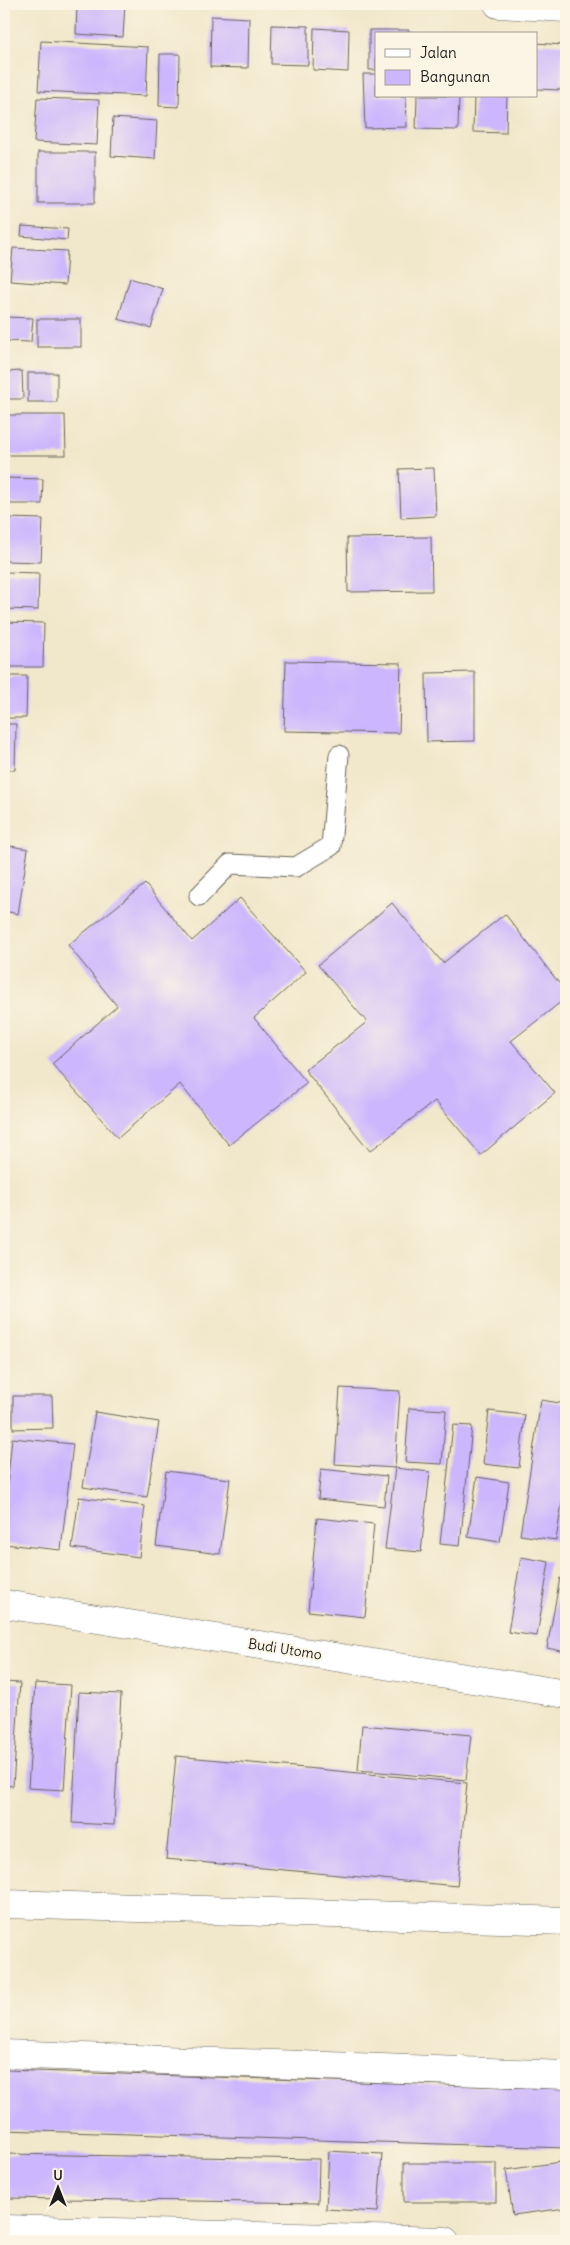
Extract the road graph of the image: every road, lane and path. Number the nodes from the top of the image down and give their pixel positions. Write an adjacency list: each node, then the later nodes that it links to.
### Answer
1 (498, 4): 2 (street)
2 (566, 8)
3 (339, 755): 4 (lane)
4 (199, 896)
5 (4, 1604): 6 (street, Budi Utomo)
6 (566, 1694)
7 (4, 1904): 8 (street)
8 (566, 1921)
9 (4, 2054): 10 (street)
10 (566, 2076)
11 (4, 2230): 12 (street)
12 (445, 2241)

